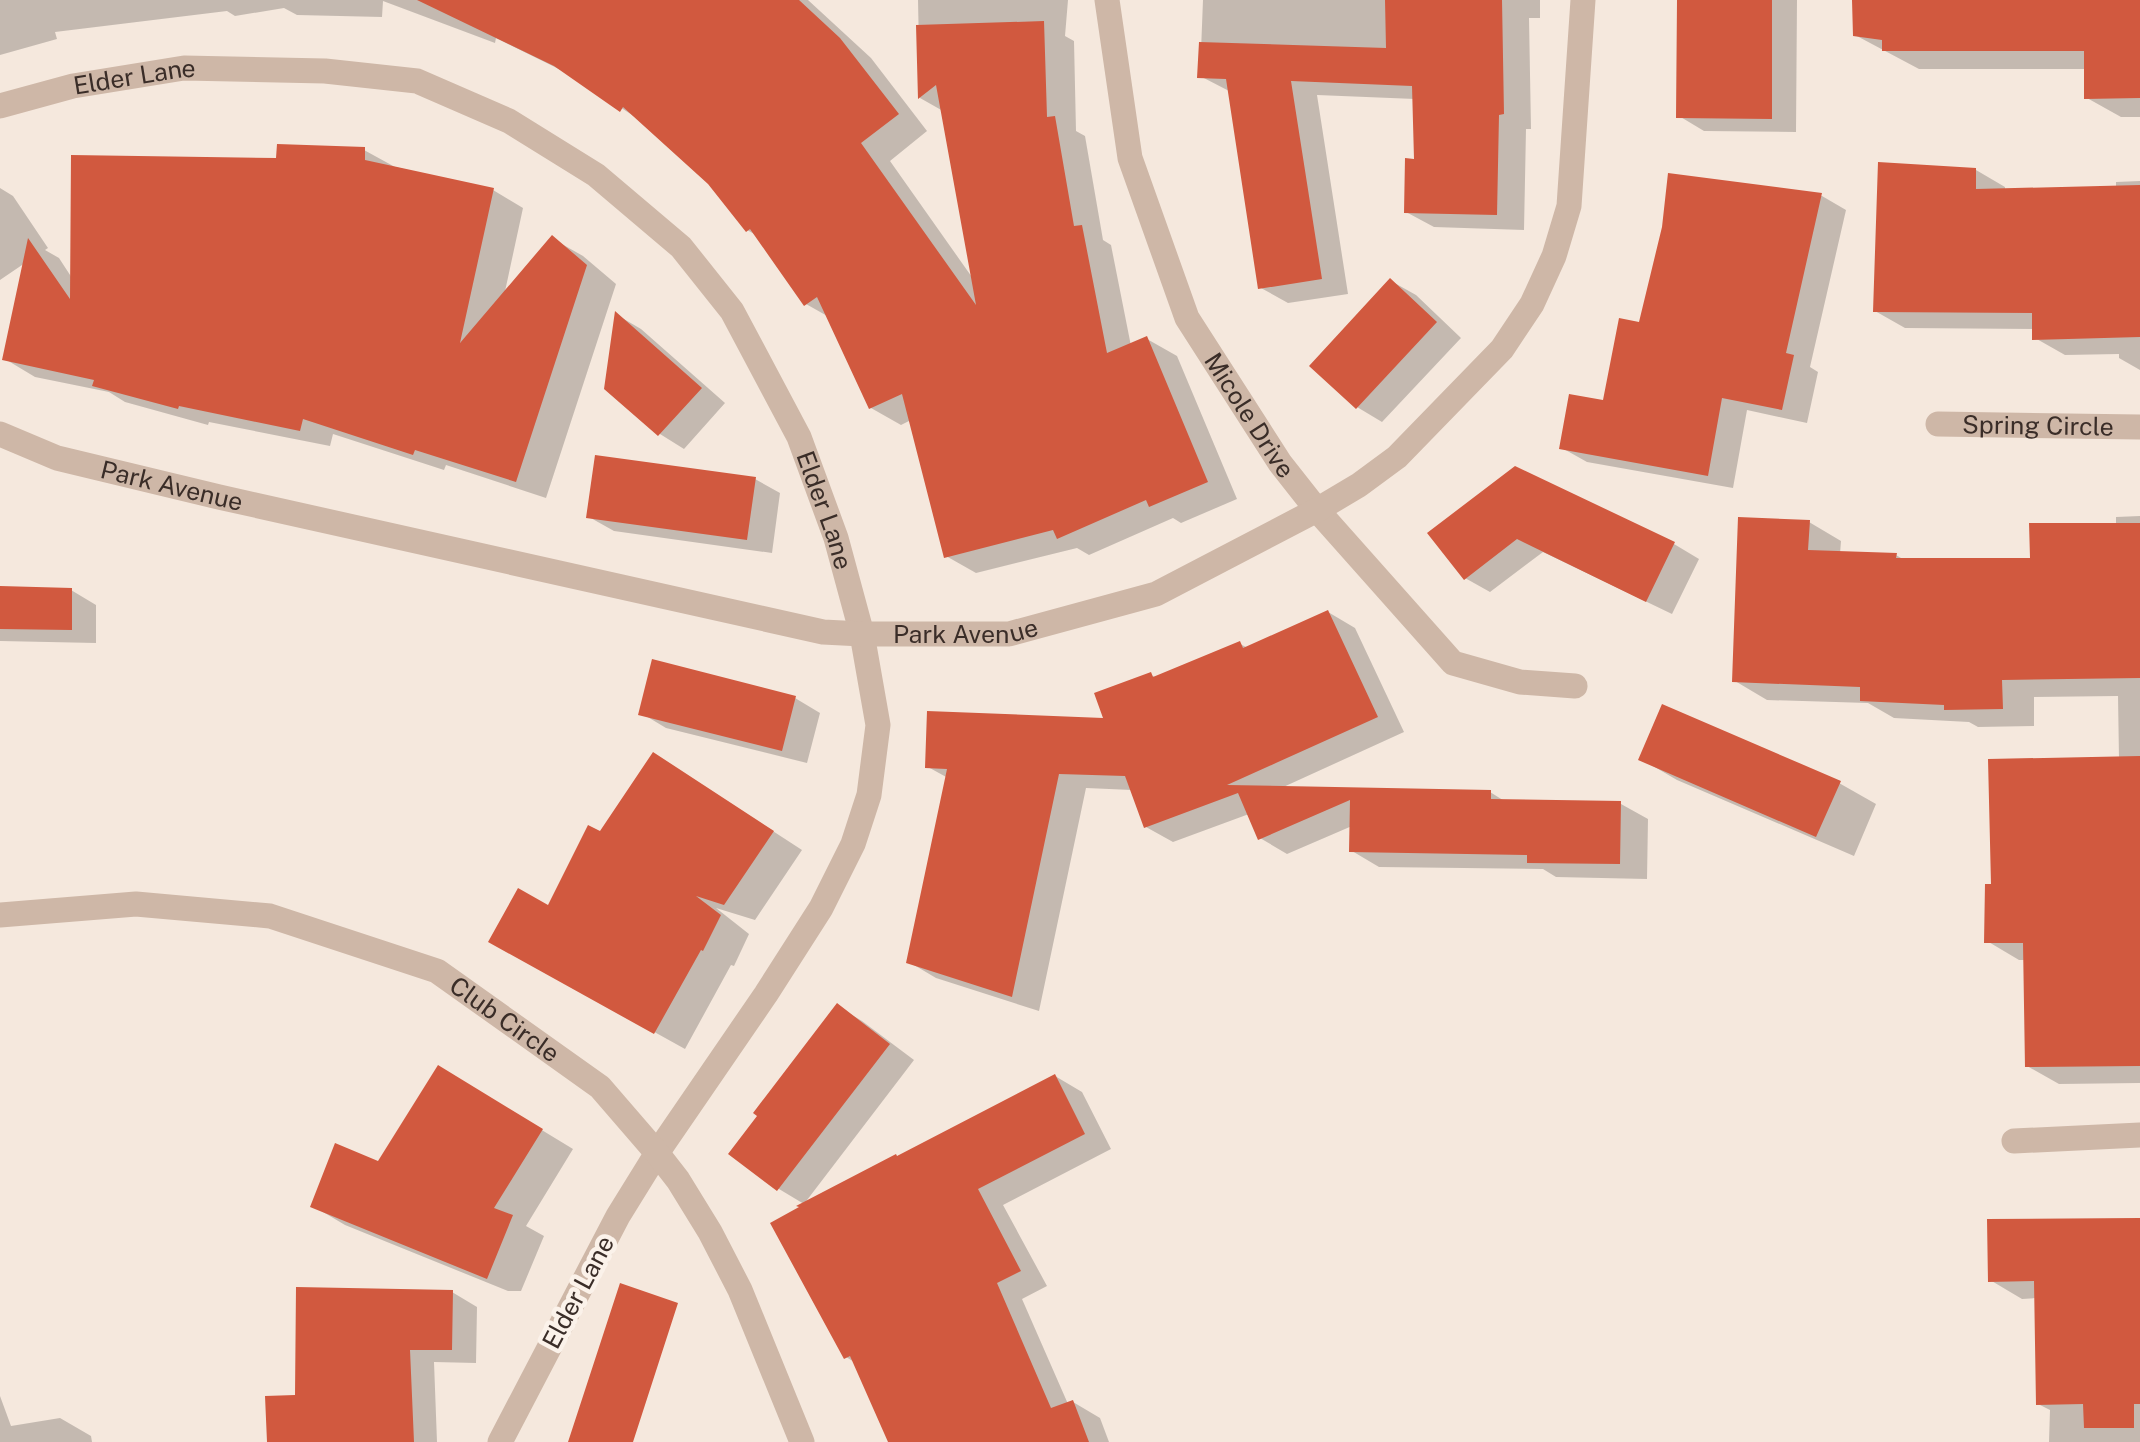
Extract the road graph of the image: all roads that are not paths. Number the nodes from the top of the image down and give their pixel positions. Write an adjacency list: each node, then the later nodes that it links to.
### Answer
1 (1107, 0): 7 (street, Micole Drive)
2 (1583, 0): 7 (street, Park Avenue)
3 (0, 106): 8 (street, Elder Lane)
4 (1938, 424): 5 (street, Spring Circle)
5 (2140, 427)
6 (0, 434): 8 (street, Park Avenue)
7 (1317, 510): 8 (street, Park Avenue); 9 (street, Micole Drive)
8 (862, 634): 13 (street, Elder Lane)
9 (1575, 686)
10 (0, 914): 13 (street, Club Circle)
11 (2140, 1135): 12 (street)
12 (2014, 1141)
13 (658, 1153): 14 (street, Elder Lane); 15 (street, Club Circle)
14 (500, 1442)
15 (802, 1442)

